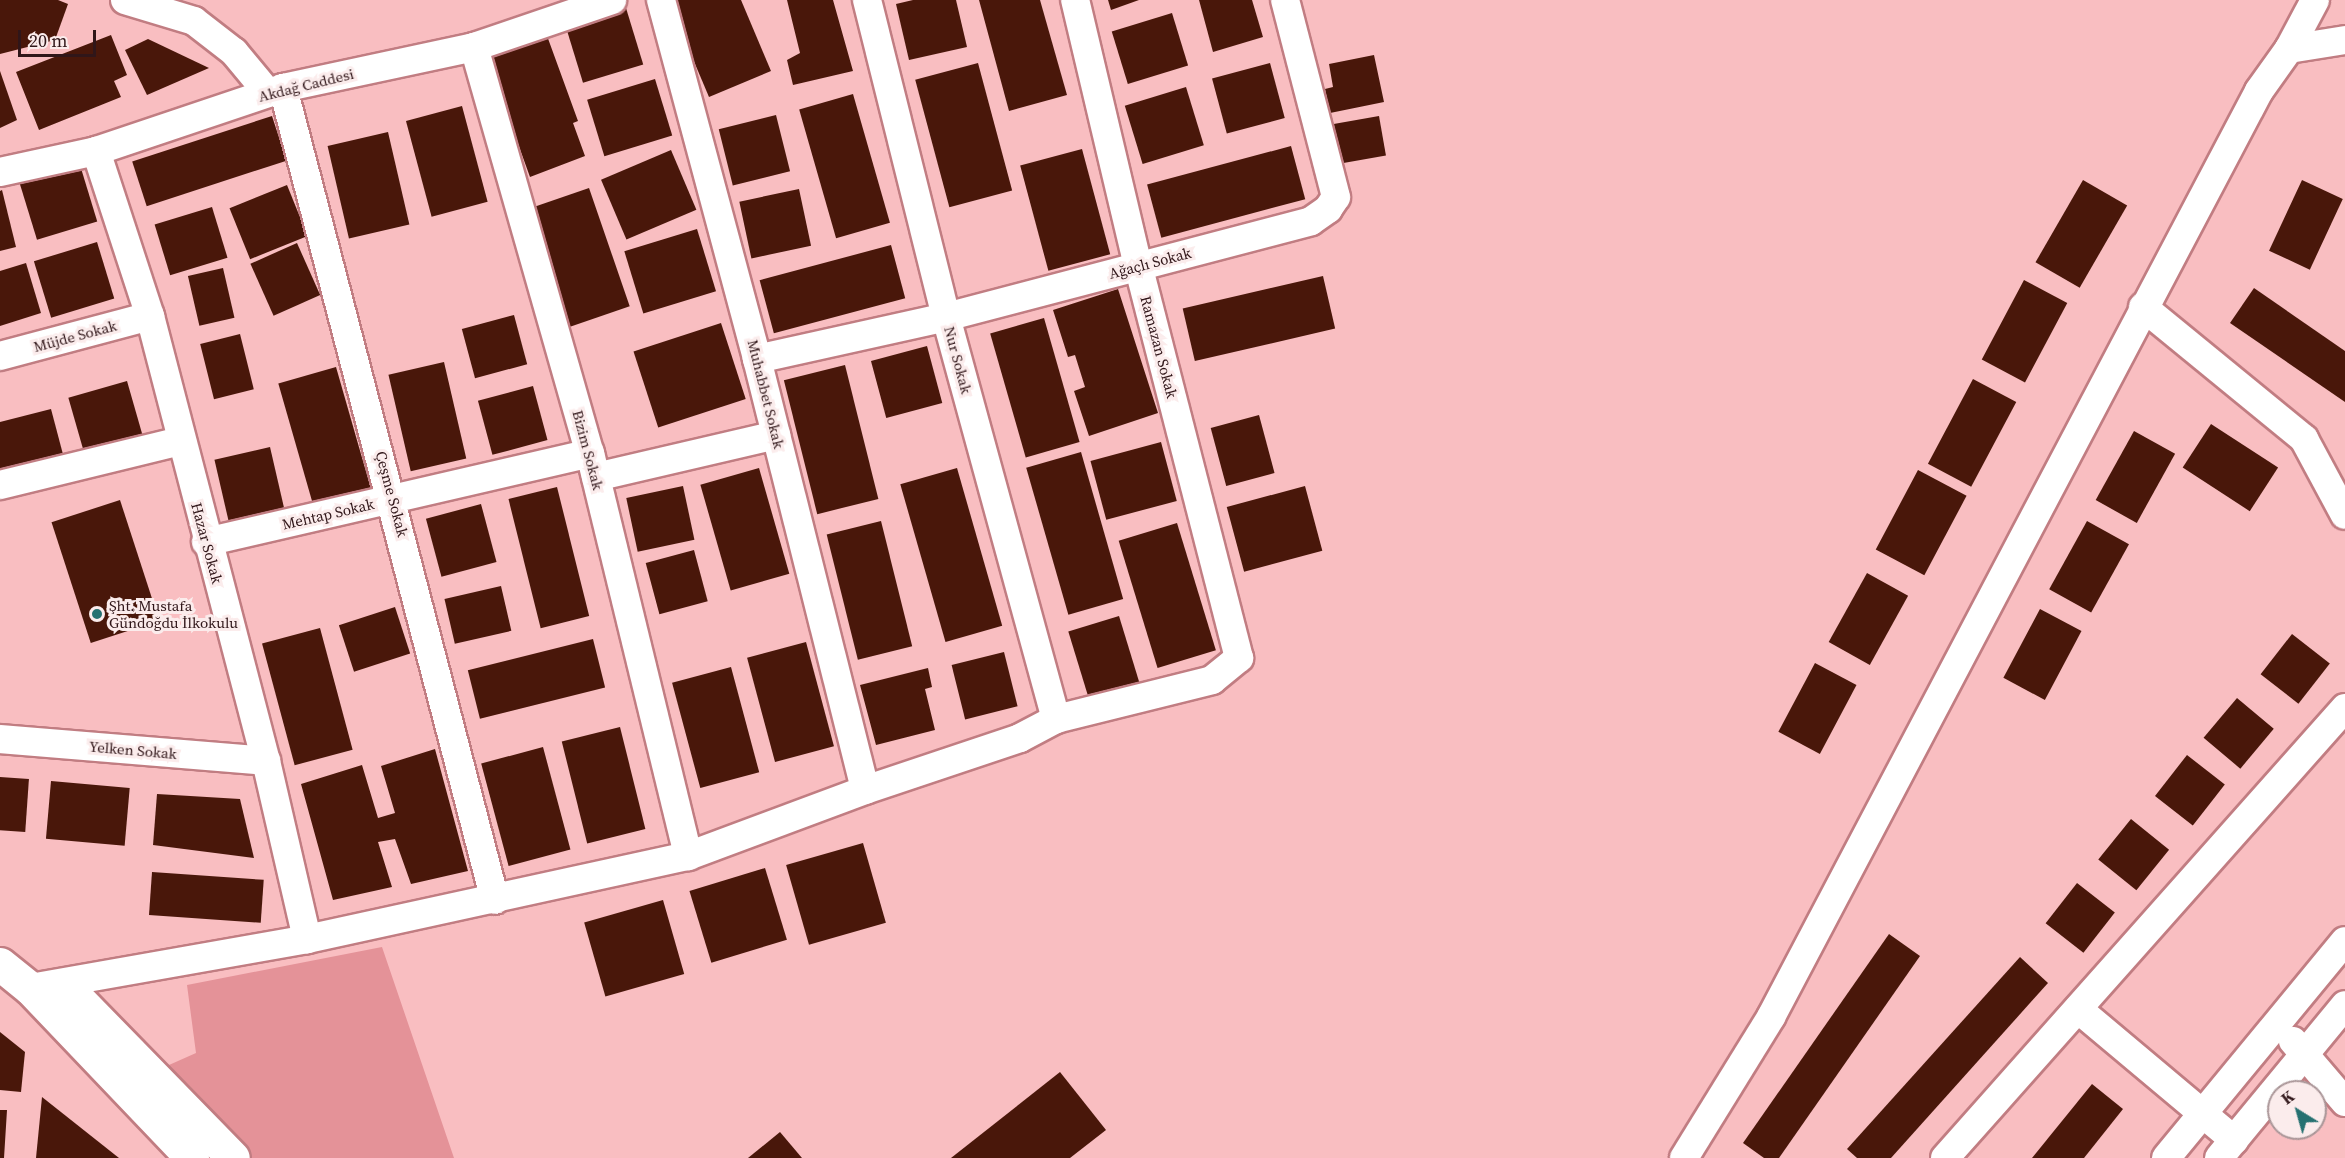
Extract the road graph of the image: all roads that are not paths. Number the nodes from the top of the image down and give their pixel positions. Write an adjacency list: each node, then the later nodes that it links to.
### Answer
1 (125, 0): 11 (street)
2 (612, 0): 9 (street, Akdağ Caddesi)
3 (661, 0): 19 (street, Muhabbet Sokak)
4 (867, 0): 17 (street, Nur Sokak)
5 (1075, 0): 14 (street, Ramazan Sokak)
6 (1285, 0): 14 (street, Ağaçlı Sokak)
7 (2315, 0): 10 (street)
8 (2345, 39): 10 (street)
9 (474, 47): 11 (street, Akdağ Caddesi); 22 (street, Bizim Sokak)
10 (2289, 49): 15 (street)
11 (275, 90): 12 (street, Akdağ Caddesi); 24 (street, Çeşme Sokak)
12 (96, 151): 13 (street, Akdağ Caddesi); 16 (street, Hazar Sokak)
13 (0, 172)
14 (1138, 266): 17 (street, Ağaçlı Sokak); 28 (street, Ramazan Sokak)
15 (2143, 307): 25 (street); 47 (street)
16 (150, 316): 18 (street, Müjde Sokak); 21 (street, Hazar Sokak)
17 (946, 317): 19 (street, Ağaçlı Sokak); 28 (street, Nur Sokak)
18 (0, 356)
19 (757, 359): 20 (street, Muhabbet Sokak)
20 (776, 435): 22 (street, Mehtap Sokak); 31 (street, Muhabbet Sokak)
21 (181, 441): 23 (street); 26 (street, Hazar Sokak)
22 (593, 465): 24 (street, Mehtap Sokak); 32 (street, Bizim Sokak)
23 (0, 485)
24 (393, 499): 26 (street, Mehtap Sokak); 33 (street, Çeşme Sokak)
25 (2345, 515)
26 (206, 542): 30 (street, Hazar Sokak)
27 (2345, 708): 39 (street)
28 (1056, 719): 31 (street)
29 (0, 740): 30 (street, Yelken Sokak)
30 (266, 761): 34 (street, Hazar Sokak)
31 (865, 790): 32 (street)
32 (688, 856): 33 (street)
33 (495, 900): 34 (street)
34 (308, 939): 37 (street)
35 (2345, 942): 40 (street)
36 (0, 964): 37 (street)
37 (30, 988): 45 (street); 46 (street)
38 (2345, 1005): 41 (street)
39 (2078, 1009): 43 (street); 48 (street)
40 (2276, 1025): 41 (street); 43 (street)
41 (2306, 1053): 42 (street); 44 (street)
42 (2345, 1102)
43 (2203, 1114): 44 (street); 49 (street)
44 (2227, 1149)
45 (192, 1158)
46 (233, 1158)
47 (1684, 1158)
48 (1945, 1158)
49 (2166, 1158)

